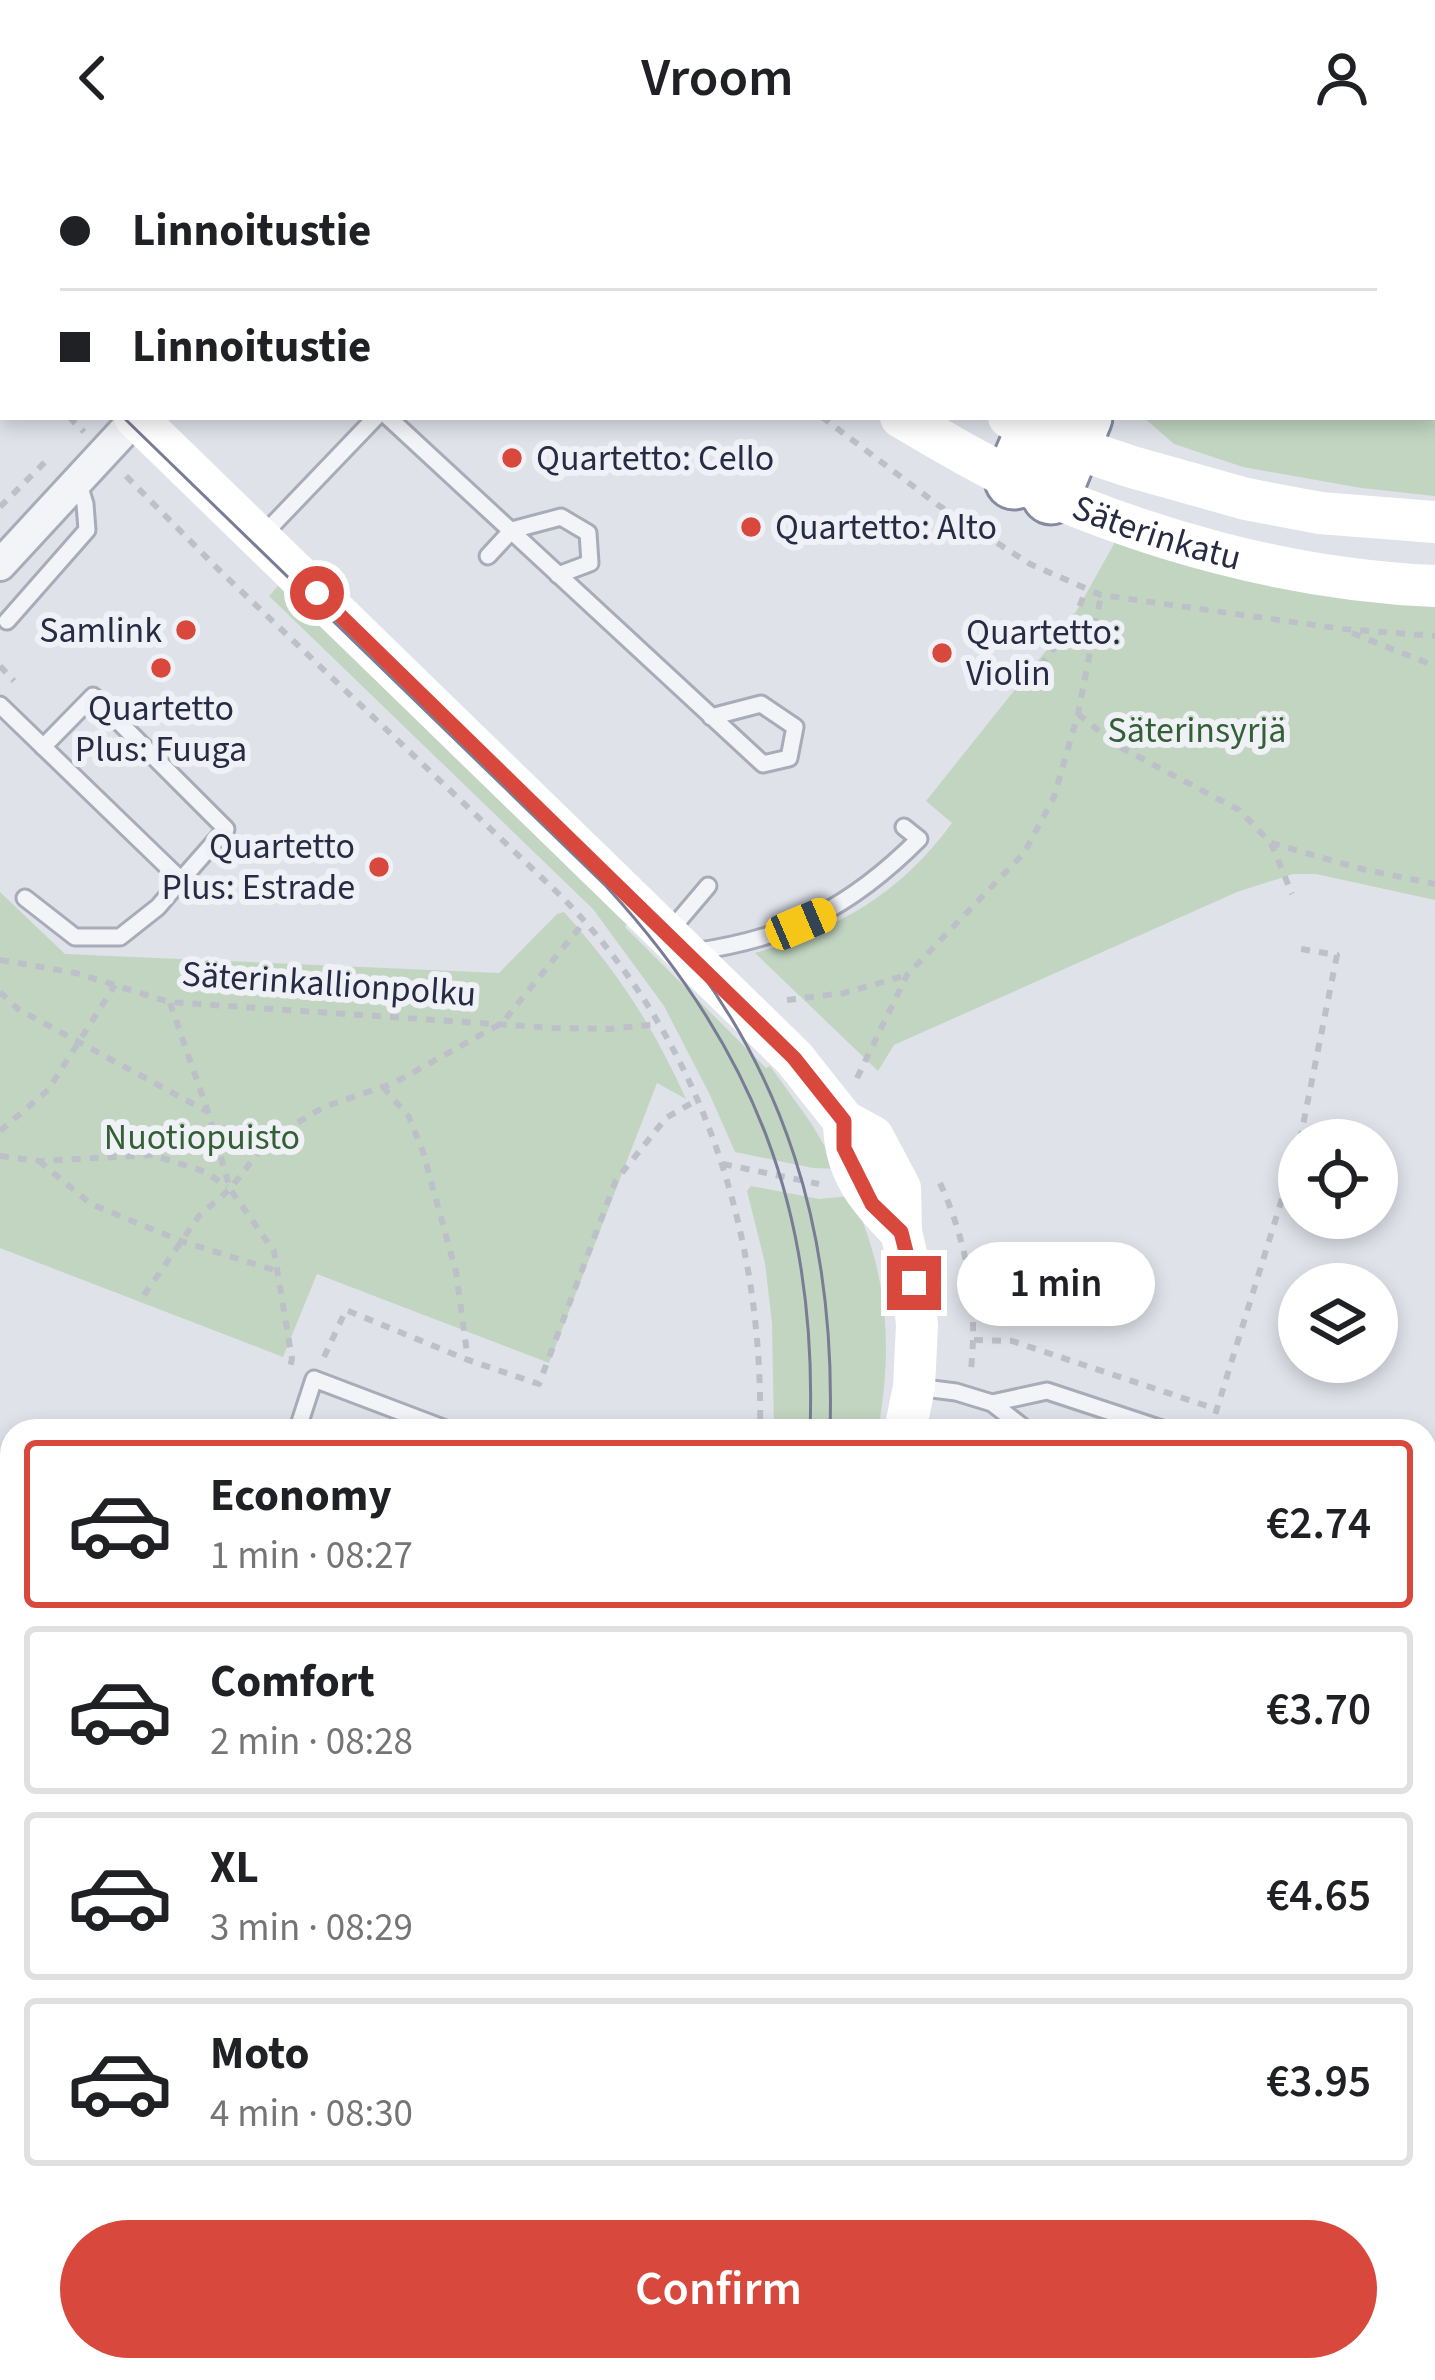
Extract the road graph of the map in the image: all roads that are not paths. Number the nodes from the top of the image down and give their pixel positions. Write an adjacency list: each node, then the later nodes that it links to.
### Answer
1 (134, 420): 7 (street)
2 (138, 420): 10 (street)
3 (373, 420): 10 (lane)
4 (391, 420): 9 (lane)
5 (906, 420): 6 (street, Säterinkatu)
6 (1043, 444): 8 (street, Säterinkatu); 14 (street, Säterinkatu)
7 (78, 482): 12 (street); 15 (lane)
8 (1435, 522)
9 (512, 530): 11 (lane); 13 (lane); 13 (lane)
10 (260, 538): 23 (street)
11 (488, 556)
12 (0, 565)
13 (558, 575): 17 (lane)
14 (1435, 586)
15 (7, 621)
16 (0, 705): 18 (lane)
17 (711, 717): 17 (lane)
18 (44, 747): 20 (lane); 20 (lane)
19 (904, 827): 23 (lane)
20 (181, 880): 22 (lane)
21 (708, 886): 23 (lane)
22 (26, 898)
23 (676, 943): 24 (street)
24 (914, 1387): 25 (lane); 28 (street)
25 (992, 1403): 29 (lane); 30 (lane)
26 (301, 1419): 27 (lane)
27 (420, 1419)
28 (907, 1419)
29 (1013, 1419)
30 (1132, 1419)

